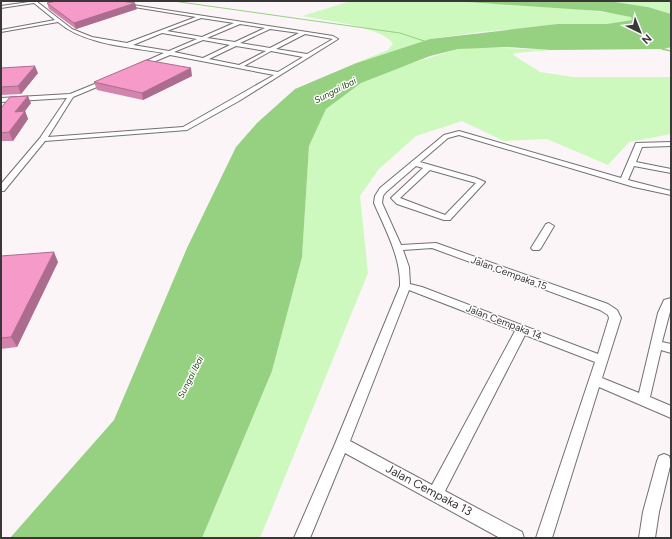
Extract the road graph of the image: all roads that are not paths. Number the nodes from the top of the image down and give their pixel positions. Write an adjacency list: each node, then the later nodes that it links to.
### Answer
1 (99, 1): 6 (street)
2 (34, 2): 4 (street); 5 (street)
3 (48, 6): 5 (street)
4 (1, 7)
5 (41, 7): 7 (street)
6 (200, 17): 8 (street); 11 (street)
7 (59, 21): 10 (street); 15 (street)
8 (238, 23): 9 (street); 13 (street)
9 (270, 28): 12 (street); 14 (street)
10 (1, 31)
11 (162, 32): 13 (street); 15 (street)
12 (303, 33): 16 (street); 18 (street)
13 (202, 38): 14 (street); 17 (street)
14 (236, 44): 16 (street); 19 (street)
15 (127, 46): 17 (street)
16 (271, 50): 18 (street); 20 (street)
17 (168, 53): 19 (street); 21 (street)
18 (308, 56): 22 (street)
19 (203, 60): 20 (street)
20 (240, 66): 22 (street)
21 (135, 68)
22 (278, 74): 26 (street)
23 (115, 77): 24 (street)
24 (71, 96): 25 (street); 26 (street)
25 (1, 100)
26 (43, 139): 33 (street)
27 (670, 145): 29 (street)
28 (414, 163): 30 (street); 32 (street); 36 (street)
29 (632, 163): 31 (street); 32 (street)
30 (429, 167): 30 (street)
31 (671, 171)
32 (624, 181): 34 (street)
33 (1, 189)
34 (671, 193)
35 (549, 226): 37 (street)
36 (396, 248): 38 (street); 43 (street, Jalan Cempaka 15)
37 (536, 248)
38 (405, 286): 40 (street, Jalan Cempaka 14); 47 (street)
39 (671, 302): 41 (street)
40 (522, 329): 43 (street, Jalan Cempaka 14); 49 (street)
41 (656, 344): 42 (street); 45 (street)
42 (671, 349)
43 (601, 360): 44 (street)
44 (601, 383): 45 (street); 52 (street)
45 (643, 401): 46 (street)
46 (671, 412)
47 (342, 444): 49 (street, Jalan Cempaka 13); 50 (street)
48 (664, 461): 53 (street)
49 (436, 493): 51 (street, Jalan Cempaka 13)
50 (302, 538)
51 (516, 538)
52 (544, 538)
53 (647, 538)

